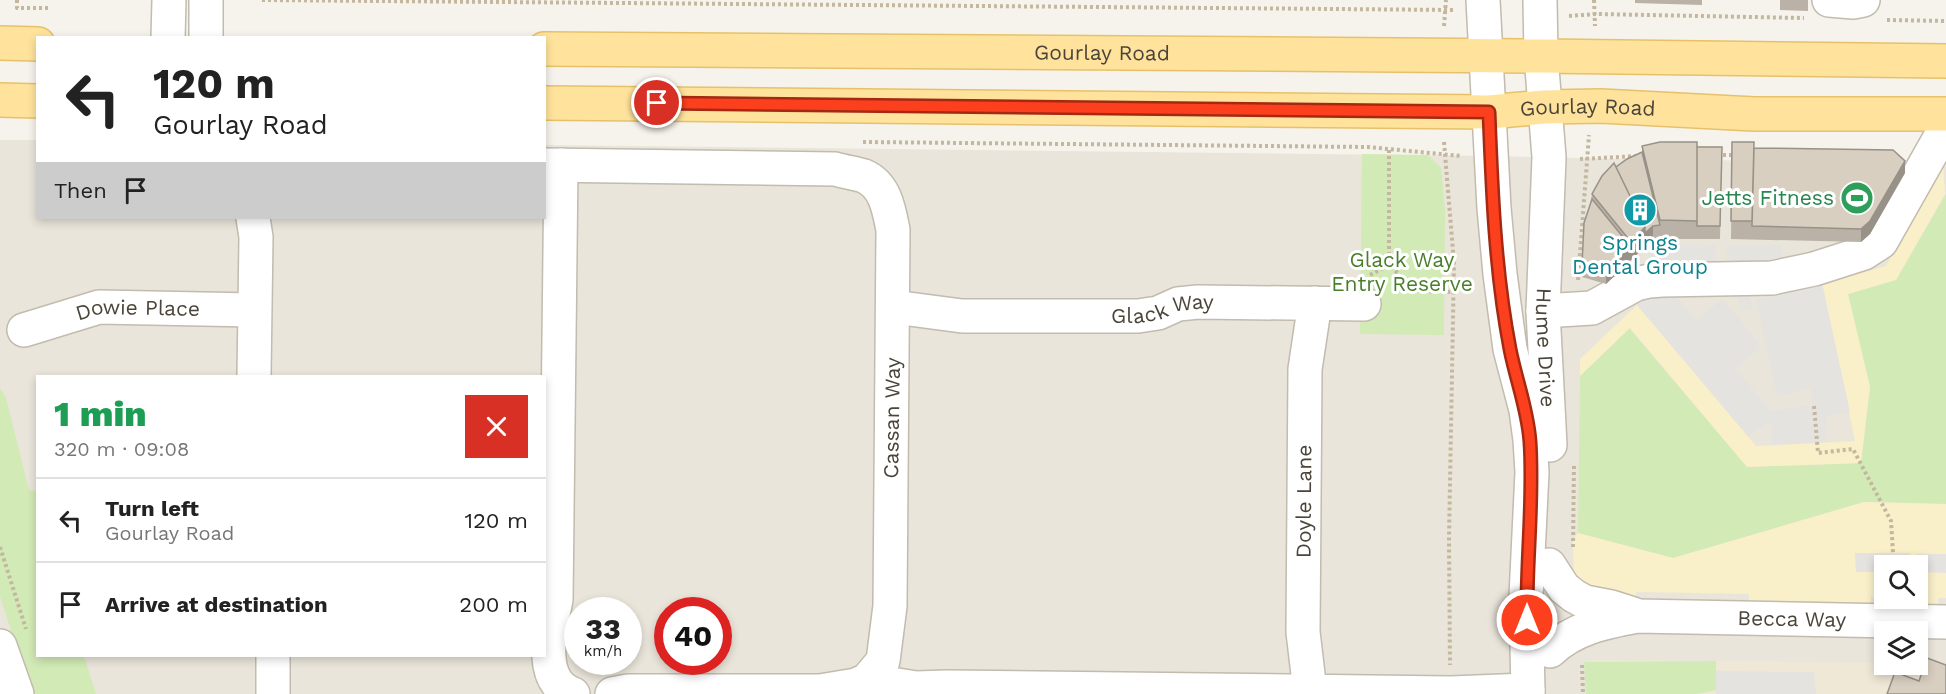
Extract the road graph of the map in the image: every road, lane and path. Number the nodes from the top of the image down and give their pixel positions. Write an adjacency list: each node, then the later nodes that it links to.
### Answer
1 (17, 0): 7 (path)
2 (169, 0): 10 (street)
3 (206, 0): 11 (street)
4 (262, 0): 5 (path)
5 (1484, 6): 15 (street, Hume Drive)
6 (1849, 6): 8 (path); 9 (path)
7 (50, 8)
8 (1540, 8): 16 (street, Hume Drive)
9 (1946, 21)
10 (168, 36)
11 (206, 36)
12 (0, 43): 13 (main road)
13 (36, 44)
14 (546, 50): 15 (main road, Gourlay Road)
15 (1485, 56): 16 (main road, Gourlay Road); 22 (street, Hume Drive)
16 (1541, 56): 17 (main road, Gourlay Road); 21 (street, Hume Drive)
17 (1946, 61)
18 (0, 100): 19 (main road)
19 (36, 100)
20 (546, 103): 22 (main road, Gourlay Road)
21 (1544, 107): 22 (main road, Gourlay Road); 23 (main road, Gourlay Road); 32 (street, Hume Drive)
22 (1489, 112): 31 (street, Hume Drive)
23 (1946, 114)
24 (1946, 127): 40 (street)
25 (855, 142): 26 (path)
26 (1389, 150): 28 (path); 35 (path)
27 (1706, 154): 30 (path)
28 (1445, 155): 31 (path); 37 (path)
29 (1647, 155): 32 (path)
30 (1742, 155)
31 (1491, 156): 59 (street, Hume Drive)
32 (1549, 157): 40 (street, Hume Drive)
33 (553, 165): 41 (street, Cassan Way); 48 (street, Cassan Way)
34 (256, 224): 39 (street)
35 (1389, 265): 36 (path); 37 (path)
36 (1364, 291): 38 (street, Glack Way)
37 (1453, 292): 58 (path)
38 (1306, 304): 41 (street, Glack Way); 55 (street, Doyle Lane)
39 (254, 310): 42 (street, Dowie Place); 43 (street)
40 (1543, 311): 47 (street, Hume Drive)
41 (893, 316): 54 (street, Cassan Way)
42 (24, 330)
43 (254, 375)
44 (1814, 406): 46 (path)
45 (0, 547): 51 (path)
46 (1893, 553)
47 (1549, 566): 49 (street, Becca Way); 52 (street, Hume Drive)
48 (556, 600): 56 (street, Cassan Way); 62 (street, Cassan Way)
49 (1637, 616): 50 (street, Becca Way); 52 (street, Becca Way)
50 (1946, 622)
51 (14, 639): 60 (street)
52 (1550, 651): 59 (street, Hume Drive)
53 (273, 657): 61 (street)
54 (881, 680): 55 (street); 57 (street, Cassan Way)
55 (1302, 691): 58 (street)
56 (620, 693): 57 (street, Cassan Way)
57 (828, 693)
58 (1450, 693): 59 (street)
59 (1535, 693)
60 (16, 694)
61 (273, 694)
62 (573, 694)

